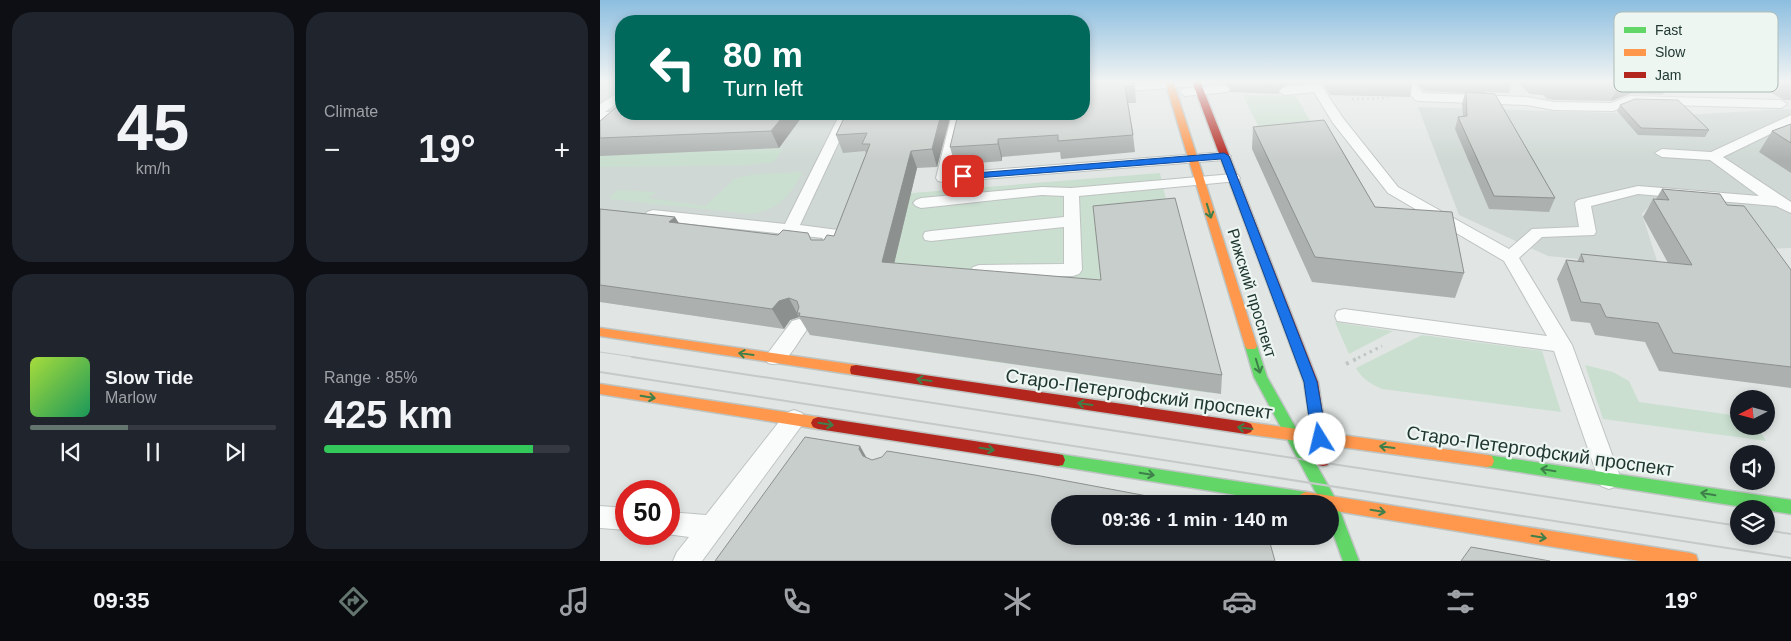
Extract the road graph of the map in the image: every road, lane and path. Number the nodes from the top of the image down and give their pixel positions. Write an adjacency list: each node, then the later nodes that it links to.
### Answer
1 (1176, 107): 12 (main road, Рижский проспект)
2 (1205, 107): 10 (main road, Рижский проспект)
3 (1331, 107): 23 (lane)
4 (615, 115): 5 (lane)
5 (600, 116)
6 (1791, 119): 11 (lane)
7 (843, 120): 20 (lane)
8 (957, 120): 12 (lane)
9 (1662, 153): 11 (lane)
10 (1224, 156): 12 (lane); 13 (main road, Рижский проспект)
11 (1713, 156): 17 (lane)
12 (1192, 158): 14 (main road, Рижский проспект)
13 (1233, 178): 14 (lane); 33 (main road, Рижский проспект)
14 (1200, 181): 15 (lane); 32 (main road, Рижский проспект, one-way to 32)
15 (1071, 192): 16 (lane); 19 (lane)
16 (921, 203)
17 (1785, 205): 23 (lane)
18 (638, 214): 20 (lane)
19 (1072, 221): 21 (lane); 24 (lane)
20 (790, 229): 22 (lane)
21 (931, 236)
22 (828, 253)
23 (1510, 257): 28 (lane)
24 (979, 271)
25 (1344, 316): 28 (lane)
26 (799, 326): 29 (lane)
27 (600, 332): 29 (main road, Старо-Петергофский проспект, one-way to 27)
28 (1562, 346): 34 (lane)
29 (775, 358): 32 (main road, Старо-Петергофский проспект, one-way to 29)
30 (600, 389): 31 (main road, one-way to 31)
31 (794, 419): 35 (main road, one-way to 35); 43 (lane)
32 (1294, 435): 33 (main road, Старо-Петергофский проспект); 36 (main road, Рижский проспект)
33 (1320, 439): 34 (main road, Старо-Петергофский проспект, one-way to 33); 37 (main road, Рижский проспект)
34 (1609, 479): 39 (main road, Старо-Петергофский проспект, one-way to 34)
35 (1279, 495)
36 (1326, 495)
37 (1329, 495)
38 (1339, 504): 47 (main road, one-way to 47)
39 (1791, 507)
40 (600, 517): 41 (lane)
41 (615, 518)
42 (680, 524): 43 (lane)
43 (712, 527): 45 (lane)
44 (1339, 528): 46 (main road, Рижский проспект)
45 (686, 561)
46 (1351, 561)
47 (1690, 561)

